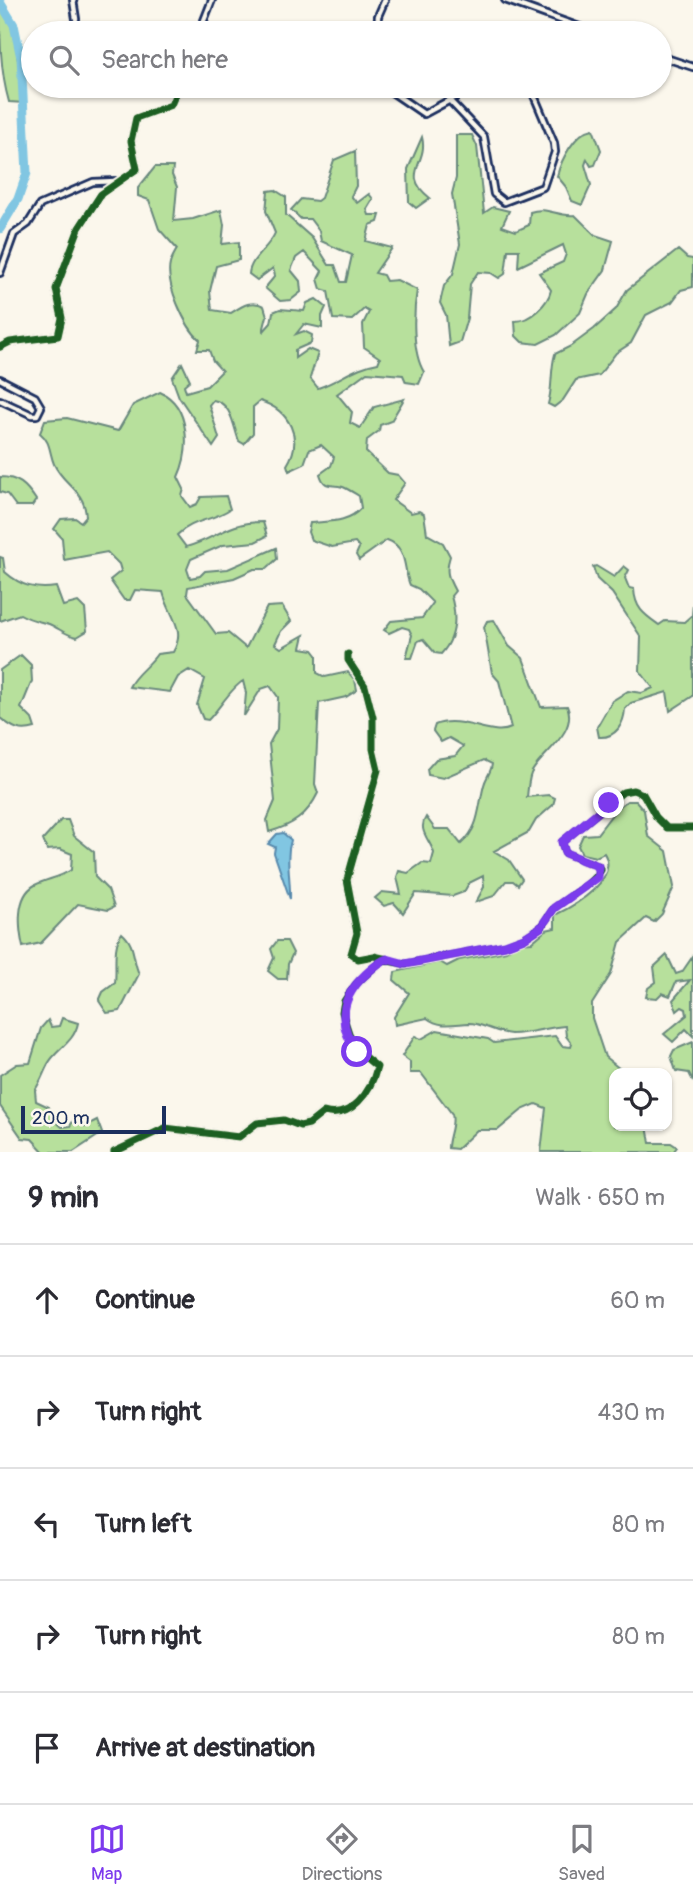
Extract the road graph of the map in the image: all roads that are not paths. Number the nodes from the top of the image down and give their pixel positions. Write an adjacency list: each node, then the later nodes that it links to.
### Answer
1 (73, 0): 5 (street)
2 (212, 0): 6 (street)
3 (385, 0): 7 (street)
4 (505, 0): 8 (street)
5 (76, 19)
6 (204, 21)
7 (378, 21)
8 (563, 21)
9 (672, 60): 10 (street)
10 (693, 67)
11 (174, 98): 16 (street)
12 (401, 98): 15 (street)
13 (456, 98): 15 (street)
14 (535, 98): 15 (street)
15 (450, 102)
16 (117, 181): 17 (street); 18 (street)
17 (0, 274)
18 (0, 347)
19 (0, 379): 20 (street)
20 (0, 400)
21 (348, 654): 23 (street)
22 (693, 828): 23 (street)
23 (387, 959): 24 (street)
24 (114, 1152)

